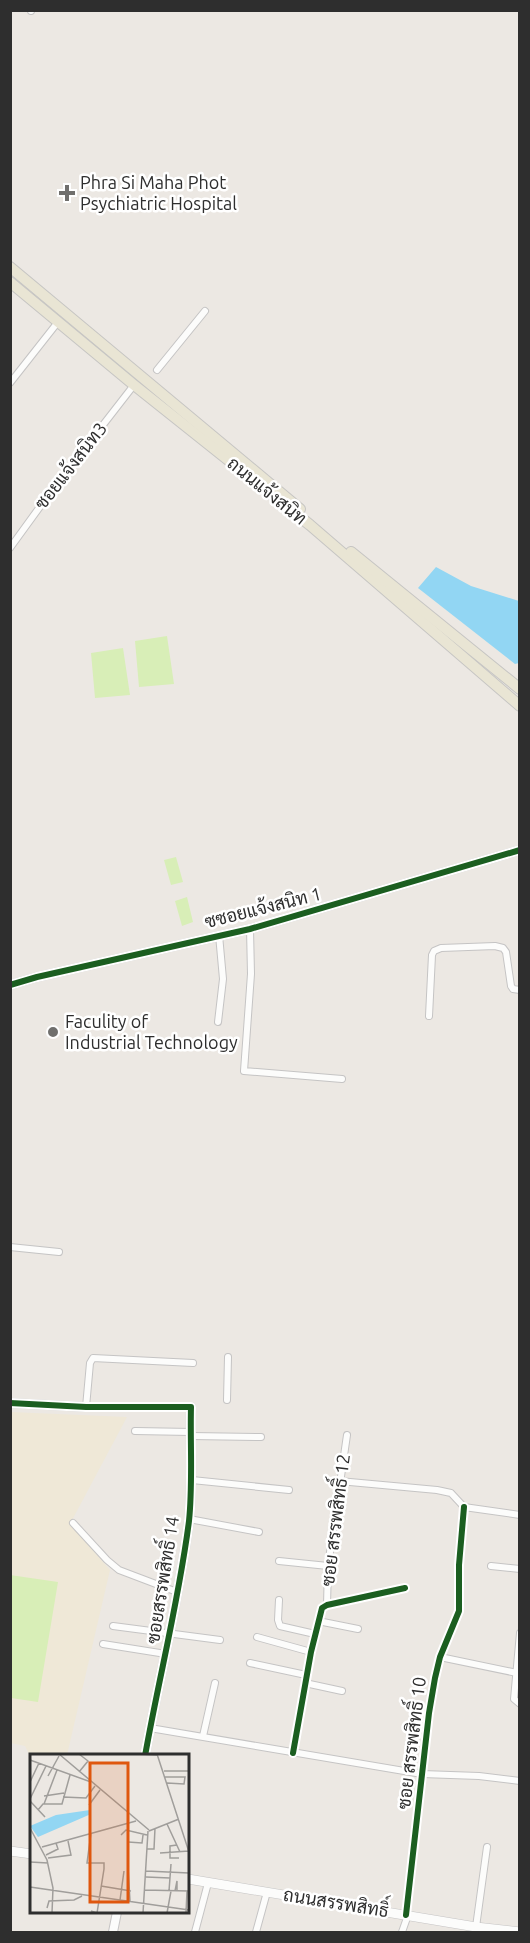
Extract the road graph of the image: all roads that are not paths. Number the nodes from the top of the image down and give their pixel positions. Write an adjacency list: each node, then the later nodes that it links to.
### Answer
1 (10, 267): 9 (main road, ถนนแจ้งสนิท)
2 (10, 282): 4 (main road, ถนนแจ้งสนิท)
3 (205, 311): 5 (street)
4 (58, 322): 6 (street); 7 (main road, ถนนแจ้งสนิท)
5 (157, 370)
6 (10, 383)
7 (134, 385): 8 (street, ซอยแจ้งสนิท3); 10 (main road, ถนนแจ้งสนิท)
8 (10, 549)
9 (519, 689)
10 (519, 706)
11 (519, 849): 12 (street, ซซอยแจ้งสนิท 1)
12 (250, 929): 13 (street, ซซอยแจ้งสนิท 1); 18 (street)
13 (219, 935): 14 (street, ซซอยแจ้งสนิท 1); 17 (street)
14 (11, 986)
15 (519, 990): 16 (street)
16 (429, 1016)
17 (218, 1022)
18 (342, 1079)
19 (10, 1247): 20 (street)
20 (60, 1252)
21 (228, 1357): 23 (street)
22 (193, 1363): 25 (street)
23 (227, 1401)
24 (10, 1403): 25 (street)
25 (86, 1407): 27 (street, ซอยสรรพสิทธิ์ 14)
26 (135, 1431): 27 (street)
27 (191, 1434): 29 (street); 30 (street, ซอยสรรพสิทธิ์ 14)
28 (347, 1435): 31 (street, ซอย สรรพสิทธิ์ 12)
29 (261, 1437)
30 (192, 1480): 32 (street); 35 (street, ซอยสรรพสิทธิ์ 14)
31 (339, 1481): 33 (street); 39 (street, ซอย สรรพสิทธิ์ 12)
32 (289, 1490)
33 (464, 1507): 34 (street); 57 (street, ซอย สรรพสิทธิ์ 10)
34 (519, 1515)
35 (189, 1519): 37 (street); 43 (street, ซอยสรรพสิทธิ์ 14)
36 (73, 1523): 43 (street)
37 (259, 1532)
38 (279, 1561): 39 (street)
39 (328, 1566): 45 (street, ซอย สรรพสิทธิ์ 12)
40 (491, 1566): 41 (street)
41 (519, 1569)
42 (405, 1588): 45 (street, ซอย สรรพสิทธิ์ 12)
43 (177, 1592): 51 (street, ซอยสรรพสิทธิ์ 14)
44 (279, 1600): 49 (street)
45 (327, 1605): 46 (street, ซอย สรรพสิทธิ์ 12)
46 (318, 1621): 48 (street); 49 (street, ซอย สรรพสิทธิ์ 12)
47 (112, 1626): 51 (street)
48 (358, 1629)
49 (315, 1634): 55 (street, ซอย สรรพสิทธิ์ 12)
50 (519, 1634): 59 (street)
51 (170, 1635): 53 (street); 56 (street, ซอยสรรพสิทธิ์ 14)
52 (256, 1637): 55 (street)
53 (219, 1640)
54 (103, 1644): 56 (street)
55 (311, 1652): 60 (street, ซอย สรรพสิทธิ์ 12)
56 (166, 1654): 65 (street, ซอยสรรพสิทธิ์ 14)
57 (440, 1657): 59 (street); 69 (street, ซอย สรรพสิทธิ์ 10)
58 (250, 1663): 60 (street)
59 (517, 1673): 64 (street)
60 (306, 1675): 62 (street, ซอย สรรพสิทธิ์ 12)
61 (215, 1683): 66 (street)
62 (305, 1683): 63 (street); 67 (street, ซอย สรรพสิทธิ์ 12)
63 (342, 1691)
64 (519, 1704)
65 (150, 1728): 66 (street, ซอย สรรพสิทธิ์ 10); 68 (street, ซอยสรรพสิทธิ์ 14)
66 (203, 1736): 67 (street, ซอย สรรพสิทธิ์ 10)
67 (293, 1753): 69 (street, ซอย สรรพสิทธิ์ 10)
68 (146, 1754)
69 (422, 1774): 70 (street, ซอย สรรพสิทธิ์ 10); 78 (street, ซอย สรรพสิทธิ์ 10)
70 (519, 1781)
71 (487, 1847): 79 (street)
72 (10, 1851): 73 (main road)
73 (30, 1854)
74 (189, 1879): 75 (main road, ถนนสรรพสิทธิ์)
75 (208, 1883): 76 (main road, ถนนสรรพสิทธิ์); 81 (street)
76 (267, 1892): 78 (main road, ถนนสรรพสิทธิ์); 82 (street)
77 (117, 1913): 80 (street)
78 (407, 1915): 79 (main road, ถนนสรรพสิทธิ์); 83 (street, ซอย สรรพสิทธิ์ 10)
79 (476, 1927): 84 (main road, ถนนสรรพสิทธิ์)
80 (113, 1932)
81 (195, 1932)
82 (256, 1932)
83 (402, 1932)
84 (519, 1932)

